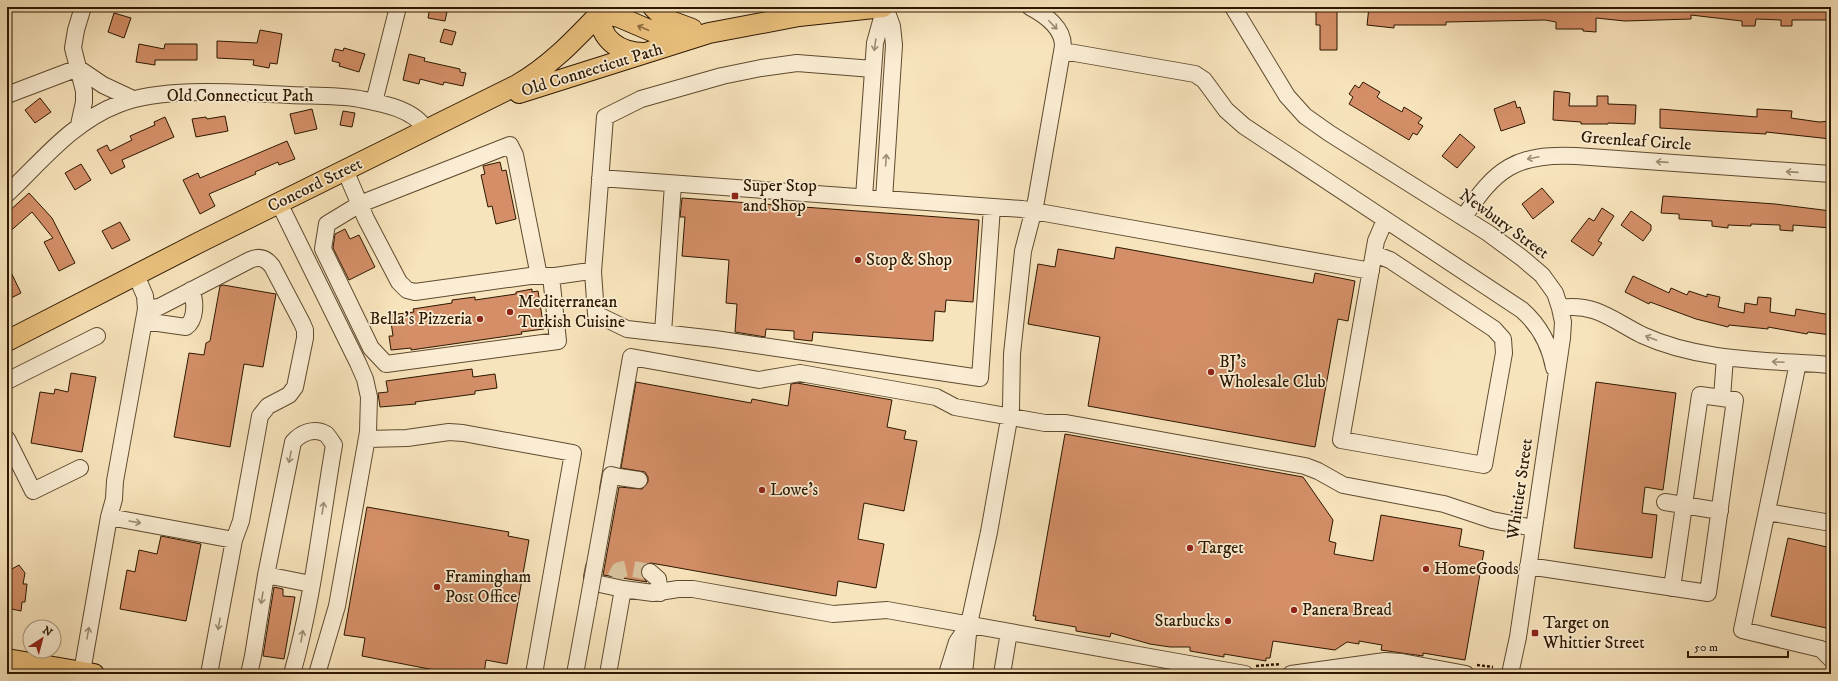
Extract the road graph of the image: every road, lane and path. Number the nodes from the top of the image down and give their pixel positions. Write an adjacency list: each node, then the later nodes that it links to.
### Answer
1 (83, 7): 11 (street)
2 (398, 7): 15 (street)
3 (653, 7): 8 (main road)
4 (885, 7): 8 (main road, Old Connecticut Path); 12 (street, one-way to 12); 25 (street, one-way to 4)
5 (1030, 7): 9 (street, one-way to 9)
6 (1233, 7): 30 (street, Newbury Street)
7 (603, 10): 8 (main road, Old Connecticut Path, one-way to 7); 10 (main road); 16 (main road, Concord Street)
8 (709, 33): 10 (main road, Old Connecticut Path)
9 (1063, 50): 29 (street); 31 (street)
10 (644, 53): 16 (main road, Old Connecticut Path)
11 (78, 68): 13 (street); 14 (street); 17 (street)
12 (873, 69): 21 (street); 24 (street)
13 (7, 95)
14 (133, 99): 15 (street, Old Connecticut Path); 17 (street, Old Connecticut Path)
15 (374, 102): 18 (street, Old Connecticut Path)
16 (475, 106): 18 (main road, Concord Street)
17 (79, 125): 23 (street, Old Connecticut Path)
18 (426, 130): 19 (main road, Concord Street)
19 (345, 170): 26 (main road, Concord Street); 27 (street)
20 (1831, 174): 30 (street, Greenleaf Circle, one-way to 30)
21 (600, 178): 22 (street); 34 (street)
22 (673, 184): 24 (street); 40 (street)
23 (7, 194)
24 (864, 197): 25 (street)
25 (884, 199): 28 (street)
26 (279, 203): 35 (main road, Concord Street); 51 (street)
27 (360, 204): 36 (street); 36 (street); 36 (street)
28 (992, 207): 29 (street); 40 (street)
29 (1033, 211): 33 (street); 49 (street)
30 (1464, 217): 38 (street, Newbury Street)
31 (1385, 220): 32 (street); 47 (street)
32 (1374, 254): 33 (street); 33 (street)
33 (1371, 271)
34 (593, 272): 36 (street); 40 (street)
35 (136, 275): 39 (street); 42 (main road, Concord Street)
36 (545, 276)
37 (191, 290): 39 (street); 39 (street); 61 (street)
38 (1560, 308): 43 (street, one-way to 38); 47 (street, Whittier Street)
39 (145, 315): 58 (street)
40 (663, 333)
41 (96, 336): 46 (street)
42 (7, 341)
43 (1725, 358): 44 (street, one-way to 43); 48 (street)
44 (1798, 363): 45 (street); 57 (street)
45 (1831, 365)
46 (7, 381)
47 (1555, 383): 60 (street, Whittier Street)
48 (1722, 398): 55 (street); 56 (street)
49 (1010, 416): 60 (street); 66 (street); 69 (street)
50 (7, 439): 52 (street)
51 (367, 439): 81 (street); 82 (street)
52 (80, 468)
53 (639, 480): 83 (street, bridge)
54 (1665, 502): 55 (street)
55 (1684, 506): 56 (street); 67 (street)
56 (1720, 511): 67 (street)
57 (1767, 512): 59 (street); 72 (street)
58 (109, 517): 61 (street, one-way to 61); 77 (street, one-way to 58)
59 (1831, 523)
60 (1534, 528): 62 (street, Whittier Street)
61 (234, 540): 78 (street, one-way to 78)
62 (1528, 566): 67 (street); 88 (street, Whittier Street)
63 (650, 572): 68 (street)
64 (266, 575): 65 (street); 65 (street, one-way to 64); 79 (street, one-way to 79)
65 (311, 584): 80 (street, one-way to 65)
66 (617, 585): 68 (street); 84 (street)
67 (1672, 588)
68 (660, 593): 69 (street)
69 (969, 624): 70 (street); 85 (street); 86 (street)
70 (1010, 632): 74 (street); 87 (street)
71 (7, 659): 77 (main road)
72 (1831, 659)
73 (1493, 667): 76 (path)
74 (1248, 669): 75 (path)
75 (1287, 669): 76 (street)
76 (1462, 671)
77 (88, 673)
78 (209, 674)
79 (249, 674)
80 (292, 674)
81 (317, 674)
82 (534, 674)
83 (575, 674)
84 (608, 674)
85 (946, 674)
86 (964, 674)
87 (1002, 674)
88 (1510, 674)

